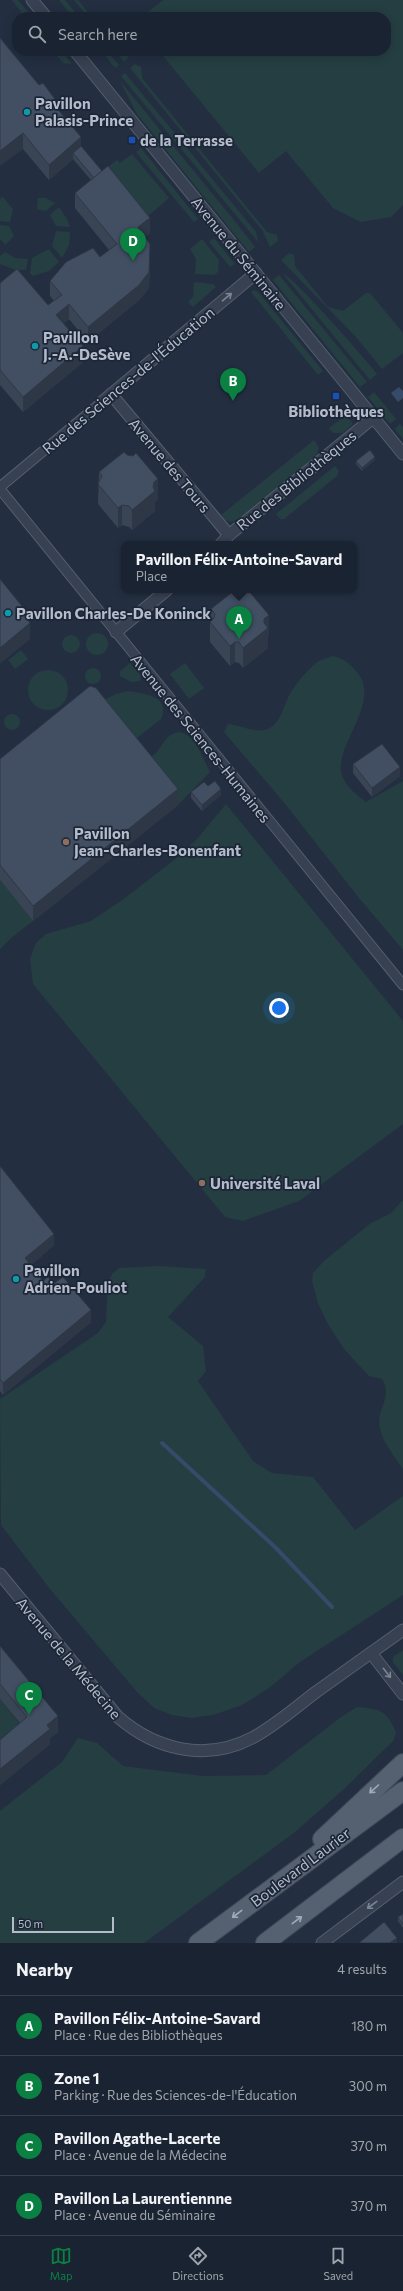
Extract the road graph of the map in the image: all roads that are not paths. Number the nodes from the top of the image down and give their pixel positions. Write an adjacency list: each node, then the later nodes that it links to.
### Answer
1 (32, 0): 2 (street)
2 (42, 12)
3 (79, 56): 4 (street, Avenue du Séminaire)
4 (256, 273): 5 (street, Rue des Sciences-de-l'Éducation, one-way to 4); 7 (street, Avenue du Séminaire)
5 (112, 394): 6 (street, Rue des Sciences-de-l'Éducation); 10 (street, Avenue des Tours)
6 (102, 402): 9 (street, Rue des Sciences-de-l'Éducation)
7 (373, 418): 8 (street, Avenue du Séminaire); 10 (street, Rue des Bibliothèques)
8 (403, 454)
9 (0, 488): 13 (street, Avenue des Sciences-Humaines)
10 (229, 535): 11 (street, Rue des Bibliothèques)
11 (224, 541)
12 (163, 593): 13 (street)
13 (116, 632): 14 (street, Avenue des Sciences-Humaines)
14 (403, 986)
15 (0, 1574): 17 (street, Avenue de la Médecine)
16 (403, 1630): 17 (street)
17 (371, 1653): 18 (street, one-way to 18)
18 (403, 1694)
19 (403, 1763): 22 (main road, one-way to 22)
20 (403, 1791): 22 (main road, Boulevard Laurier)
21 (403, 1838): 25 (main road, one-way to 21)
22 (279, 1882): 24 (main road, Boulevard Laurier, one-way to 24)
23 (403, 1882): 26 (street, one-way to 26)
24 (198, 1943)
25 (265, 1943)
26 (322, 1943)

